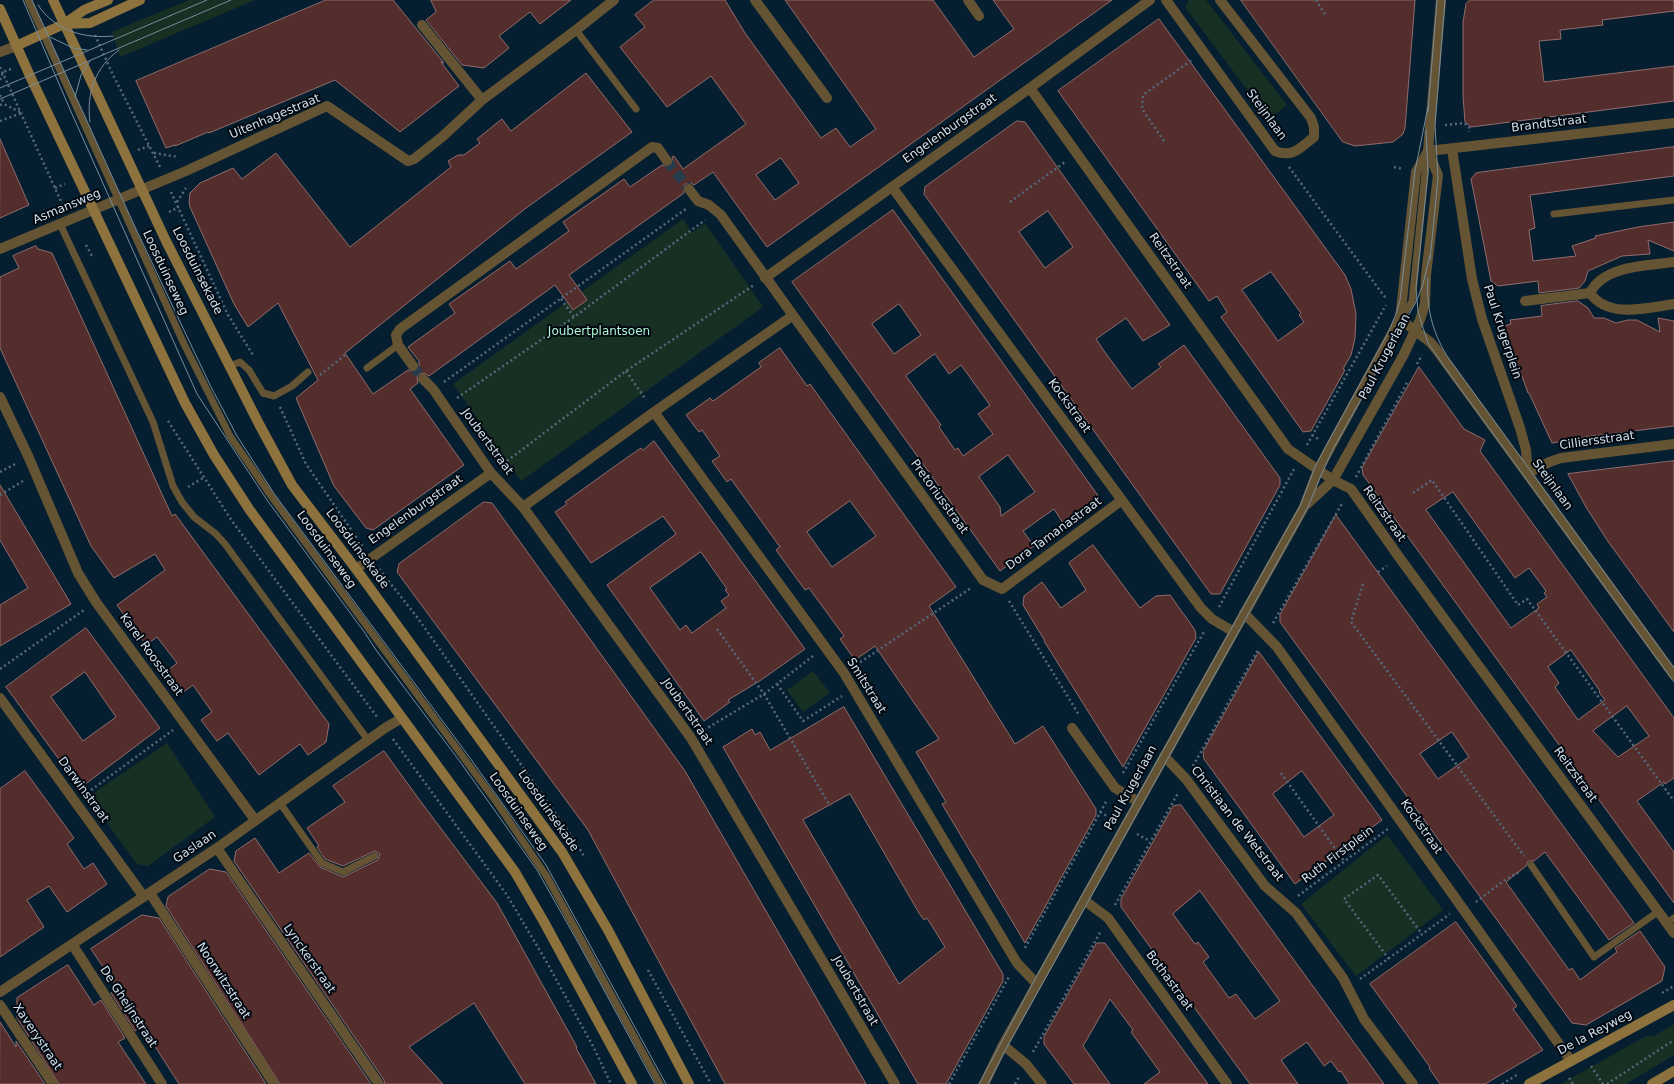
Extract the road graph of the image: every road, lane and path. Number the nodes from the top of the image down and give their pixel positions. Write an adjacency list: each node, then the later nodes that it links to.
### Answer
1 (28, 0): 20 (lane, Loosduinseweg)
2 (53, 0): 17 (main road, Loosduinsekade)
3 (108, 0): 17 (main road)
4 (140, 0): 16 (main road)
5 (614, 0): 19 (street, Uitenhagestraat)
6 (756, 0): 29 (street)
7 (968, 0): 14 (street)
8 (1150, 0): 27 (street, Engelenburgstraat)
9 (1166, 0): 22 (street, Steijnlaan)
10 (1220, 0): 41 (street, Steijnlaan)
11 (1316, 0): 15 (path)
12 (1441, 0): 37 (street, Paul Krugerlaan)
13 (0, 9): 21 (main road)
14 (979, 16)
15 (1326, 16)
16 (90, 23): 17 (main road); 45 (path, Loosduinsekade)
17 (64, 24): 20 (main road); 48 (main road, Loosduinsekade)
18 (422, 25): 30 (street)
19 (576, 30): 30 (street, Uitenhagestraat); 33 (lane)
20 (42, 34): 21 (main road); 50 (lane, Loosduinseweg)
21 (16, 46): 23 (street); 54 (main road)
22 (1204, 51): 38 (path); 41 (street, Steijnlaan)
23 (0, 52)
24 (0, 66): 25 (path)
25 (3, 72): 26 (path); 34 (path)
26 (0, 80)
27 (1030, 88): 43 (street, Reitzstraat); 46 (street, Engelenburgstraat)
28 (0, 95): 31 (path)
29 (827, 98)
30 (482, 100): 45 (street, Uitenhagestraat)
31 (4, 104): 32 (path); 34 (path)
32 (0, 105)
33 (636, 109)
34 (22, 113): 35 (path); 47 (path)
35 (0, 121)
36 (1674, 123): 39 (street, Brandtstraat)
37 (1430, 125): 39 (path); 42 (street, Paul Krugerlaan)
38 (1164, 141)
39 (1470, 147): 40 (street, Brandtstraat)
40 (1452, 149): 42 (street, Brandtstraat); 88 (street, Paul Krugerplein)
41 (1275, 150): 84 (path)
42 (1428, 151): 67 (street, Paul Krugerlaan); 68 (street, Paul Krugerlaan)
43 (1078, 153): 53 (path); 84 (street, Reitzstraat)
44 (667, 161): 69 (street)
45 (166, 179): 48 (street, Uitenhagestraat); 70 (path, Loosduinsekade)
46 (892, 187): 60 (street, Engelenburgstraat); 95 (street, Kockstraat)
47 (55, 188)
48 (143, 189): 50 (street, Asmansweg); 71 (main road, Loosduinsekade)
49 (689, 189): 52 (street)
50 (117, 200): 54 (street, Asmansweg); 168 (lane, Loosduinseweg)
51 (1674, 200): 56 (lane)
52 (698, 201): 55 (street, Pretoriusstraat); 62 (path)
53 (1010, 202)
54 (94, 210): 57 (street, Asmansweg); 119 (main road)
55 (716, 212): 60 (street, Pretoriusstraat); 66 (path)
56 (1554, 214)
57 (60, 224): 58 (street, Asmansweg); 93 (lane)
58 (0, 249)
59 (1674, 262): 61 (street)
60 (765, 278): 65 (street, Pretoriusstraat); 74 (path)
61 (1590, 293): 63 (street); 64 (street)
62 (561, 299): 66 (path); 78 (path)
63 (1525, 301)
64 (1674, 304)
65 (792, 316): 82 (street); 100 (street, Pretoriusstraat)
66 (574, 317): 81 (path)
67 (1400, 319): 68 (street, Steijnlaan); 85 (street, Paul Krugerlaan)
68 (1416, 331): 88 (street, Steijnlaan); 90 (street, Paul Krugerlaan)
69 (398, 345): 72 (street); 73 (lane)
70 (254, 357)
71 (230, 366): 79 (lane); 99 (main road, Loosduinsekade)
72 (413, 366)
73 (367, 368)
74 (626, 371): 82 (path); 86 (path)
75 (308, 372): 79 (lane)
76 (1411, 375): 91 (path)
77 (423, 379): 78 (street, Joubertstraat)
78 (433, 389): 86 (street, Joubertstraat)
79 (274, 396): 98 (path, Loosduinsekade)
80 (0, 397): 87 (street, Karel Roosstraat)
81 (457, 398)
82 (654, 412): 96 (street); 110 (street, Smitstraat)
83 (1674, 444): 88 (street, Cilliersstraat)
84 (1300, 458): 85 (street, Reitzstraat); 106 (path)
85 (1318, 470): 90 (street, Reitzstraat); 97 (street, Paul Krugerlaan)
86 (491, 473): 96 (street, Joubertstraat); 98 (street, Engelenburgstraat)
87 (35, 474): 94 (path); 103 (street, Karel Roosstraat)
88 (1528, 474): 114 (street, Steijnlaan)
89 (204, 478): 93 (path)
90 (1333, 480): 91 (street, Reitzstraat); 97 (street, Paul Krugerlaan)
91 (1351, 489): 109 (path); 144 (street, Reitzstraat)
92 (1413, 493): 129 (path)
93 (178, 494): 124 (lane)
94 (0, 495)
95 (1122, 500): 102 (street, Dora Tamanastraat); 106 (street, Kockstraat)
96 (523, 507): 123 (street, Joubertstraat)
97 (1304, 507): 104 (street, Paul Krugerlaan)
98 (371, 558): 99 (street, Engelenburgstraat); 105 (path, Loosduinsekade)
99 (356, 569): 169 (main road, Loosduinsekade)
100 (983, 580): 102 (street, Pretoriusstraat); 113 (path)
101 (1363, 584): 139 (path)
102 (1002, 589): 122 (path)
103 (96, 602): 111 (path); 120 (street, Karel Roosstraat)
104 (1244, 613): 108 (street, Paul Krugerlaan); 109 (street, Kockstraat)
105 (416, 617)
106 (1212, 619): 108 (street, Kockstraat); 128 (path)
107 (717, 629): 117 (path)
108 (1234, 632): 125 (street, Paul Krugerlaan)
109 (1266, 635): 127 (path); 135 (street, Kockstraat)
110 (825, 647): 113 (street, Smitstraat); 115 (path)
111 (0, 669)
112 (344, 673): 121 (path)
113 (844, 673): 116 (street, Smitstraat)
114 (1674, 675)
115 (778, 684): 116 (path); 117 (path)
116 (853, 689): 151 (street, Smitstraat)
117 (764, 694): 123 (path); 133 (path)
118 (0, 698): 130 (street, Darwinstraat)
119 (402, 718): 121 (street, Gaslaan); 167 (main road)
120 (184, 723): 130 (path); 134 (street, Karel Roosstraat)
121 (385, 728): 124 (street, Gaslaan); 166 (path)
122 (1072, 728): 128 (street)
123 (691, 738): 170 (street, Joubertstraat)
124 (368, 740): 131 (street, Gaslaan)
125 (1164, 756): 127 (street, Christiaan de Wetstraat); 132 (street, Paul Krugerlaan)
126 (1281, 773): 138 (path)
127 (1186, 779): 142 (street, Christiaan de Wetstraat); 145 (path)
128 (1114, 788): 132 (street); 151 (path)
129 (1674, 801)
130 (75, 802): 140 (street, Darwinstraat)
131 (280, 802): 134 (street, Gaslaan); 137 (lane)
132 (1139, 802): 141 (street, Paul Krugerlaan)
133 (830, 806)
134 (255, 820): 136 (street, Gaslaan)
135 (1400, 820): 138 (path, Ruth Firstplein); 143 (street, Kockstraat)
136 (217, 848): 140 (street, Gaslaan); 165 (street, Lynckerstraat)
137 (375, 856)
138 (1344, 861): 142 (path, Ruth Firstplein)
139 (1531, 866): 143 (path); 144 (lane)
140 (147, 895): 149 (street, Gaslaan); 164 (street, Noorwitzstraat)
141 (1084, 900): 145 (street, Bothastraat); 152 (street, Paul Krugerlaan)
142 (1287, 904): 153 (street, Christiaan de Wetstraat)
143 (1463, 908): 148 (path); 159 (street, Kockstraat)
144 (1659, 912): 146 (street, Reitzstraat)
145 (1108, 918): 160 (path); 175 (street, Bothastraat)
146 (1670, 920): 147 (street, Reitzstraat)
147 (1674, 933)
148 (1422, 934): 150 (path); 150 (path)
149 (72, 944): 154 (street, Gaslaan); 163 (street, De Gheijnstraat)
150 (1388, 959): 153 (path)
151 (1017, 963): 152 (street, Smitstraat); 171 (path)
152 (1038, 983): 158 (street, Paul Krugerlaan)
153 (1348, 988): 176 (street, Christiaan de Wetstraat)
154 (0, 992)
155 (0, 1005): 162 (street, Xaverystraat)
156 (1674, 1005): 159 (main road, De la Reyweg)
157 (1674, 1040): 178 (path)
158 (1003, 1045): 160 (street); 172 (street, Paul Krugerlaan)
159 (1571, 1061): 177 (main road, De la Reyweg)
160 (1026, 1064): 173 (path); 174 (street)
161 (1674, 1070): 179 (main road)
162 (53, 1084)
163 (162, 1084)
164 (274, 1084)
165 (379, 1084)
166 (611, 1084)
167 (632, 1084)
168 (660, 1084)
169 (689, 1084)
170 (895, 1084)
171 (949, 1084)
172 (984, 1084)
173 (1015, 1084)
174 (1042, 1084)
175 (1227, 1084)
176 (1413, 1084)
177 (1529, 1084)
178 (1607, 1084)
179 (1652, 1084)

